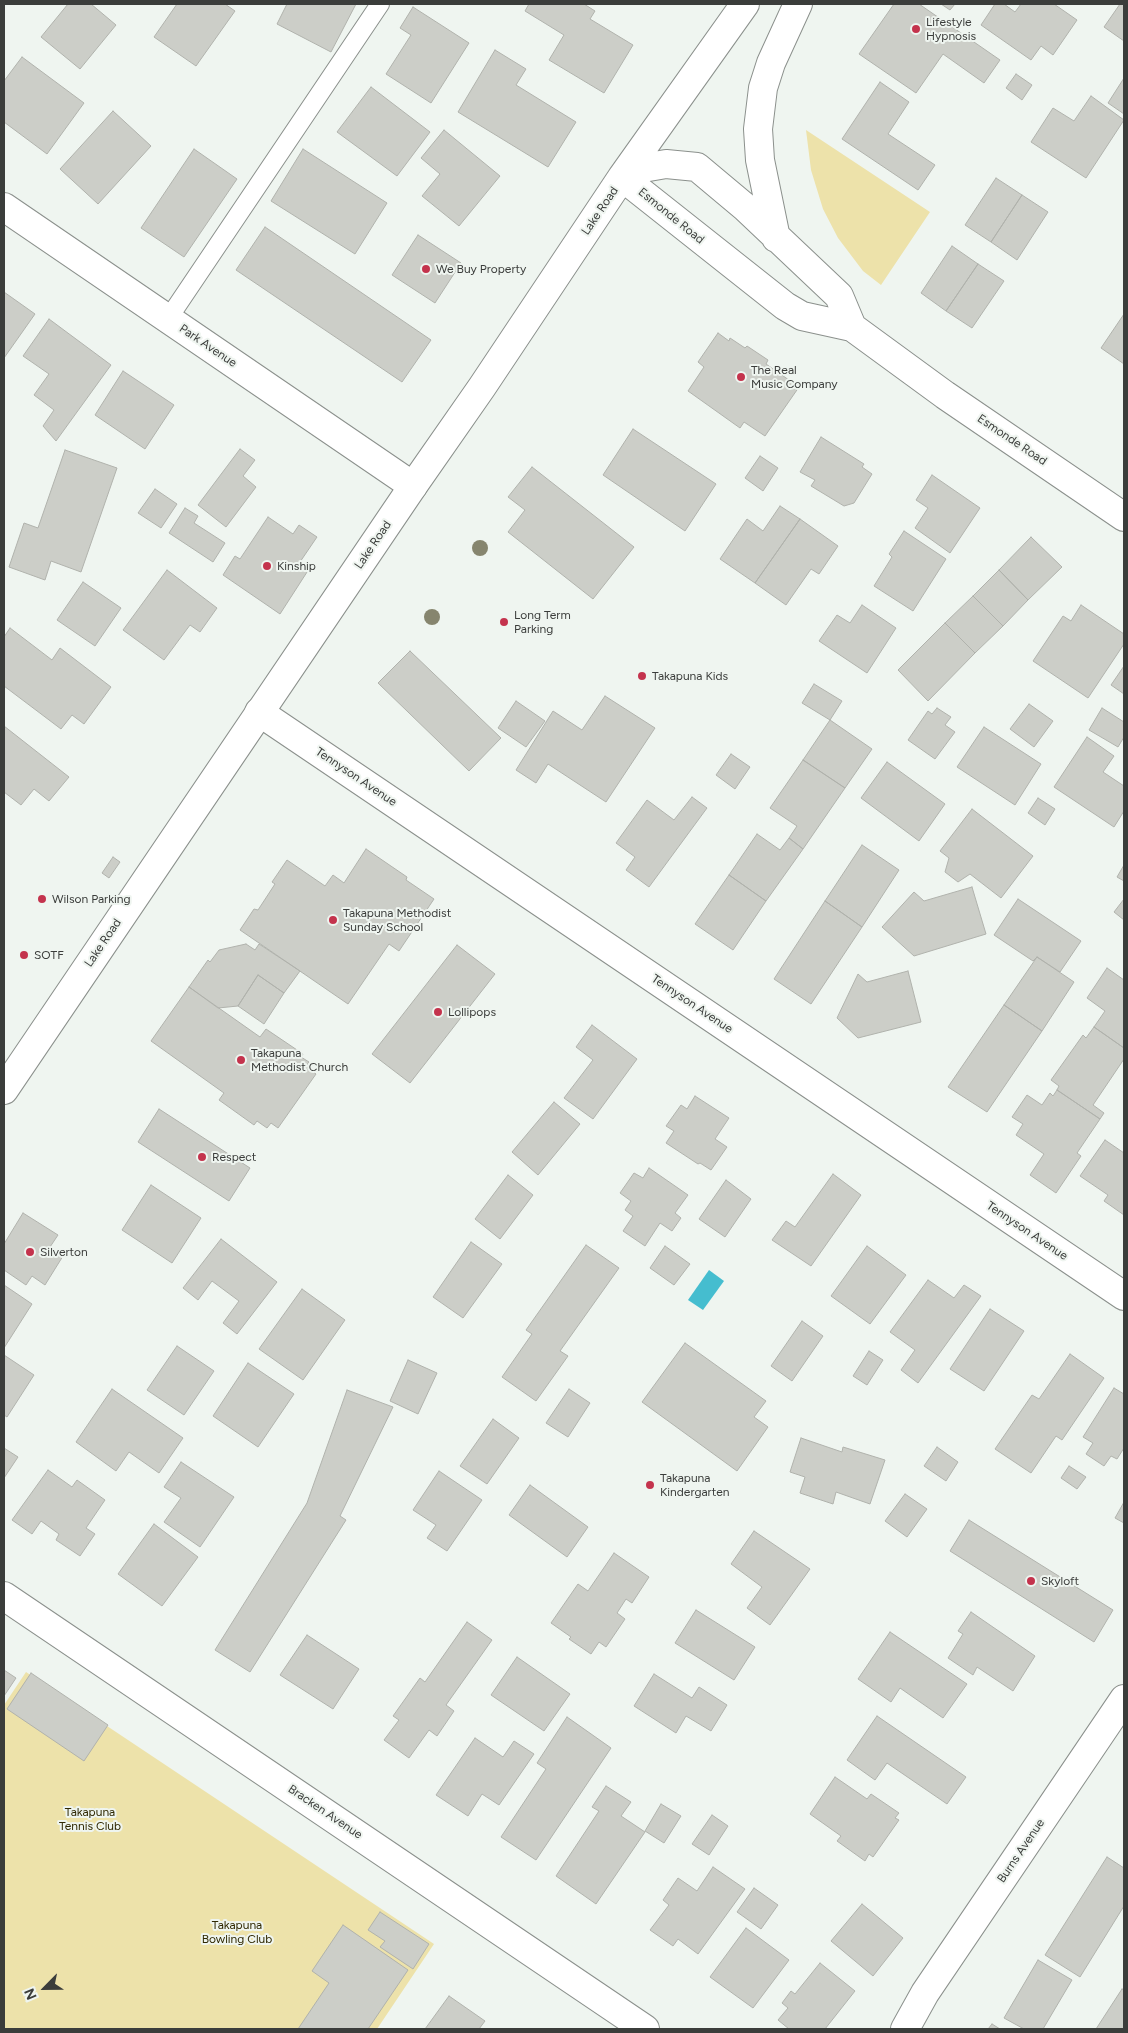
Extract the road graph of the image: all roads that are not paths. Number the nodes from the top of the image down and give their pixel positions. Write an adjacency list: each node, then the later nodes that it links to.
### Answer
1 (380, 4): 7 (lane)
2 (745, 4): 4 (main road, Lake Road)
3 (798, 4): 6 (main road)
4 (622, 177): 6 (main road, Esmonde Road); 8 (main road, Esmonde Road); 9 (main road, Lake Road)
5 (4, 207): 7 (main road, Park Avenue)
6 (776, 238): 8 (main road, Esmonde Road)
7 (168, 319): 9 (main road, Park Avenue)
8 (852, 327): 10 (main road, Esmonde Road)
9 (413, 486): 11 (main road, Lake Road)
10 (1124, 517)
11 (259, 712): 12 (main road, Lake Road); 13 (main road, Tennyson Avenue)
12 (4, 1089)
13 (1124, 1296)
14 (4, 1596): 17 (main road, Bracken Avenue)
15 (1124, 1699): 16 (main road, Burns Avenue)
16 (918, 2004): 18 (main road, Burns Avenue); 19 (main road, Burns Avenue)
17 (645, 2029)
18 (896, 2029)
19 (905, 2029)

